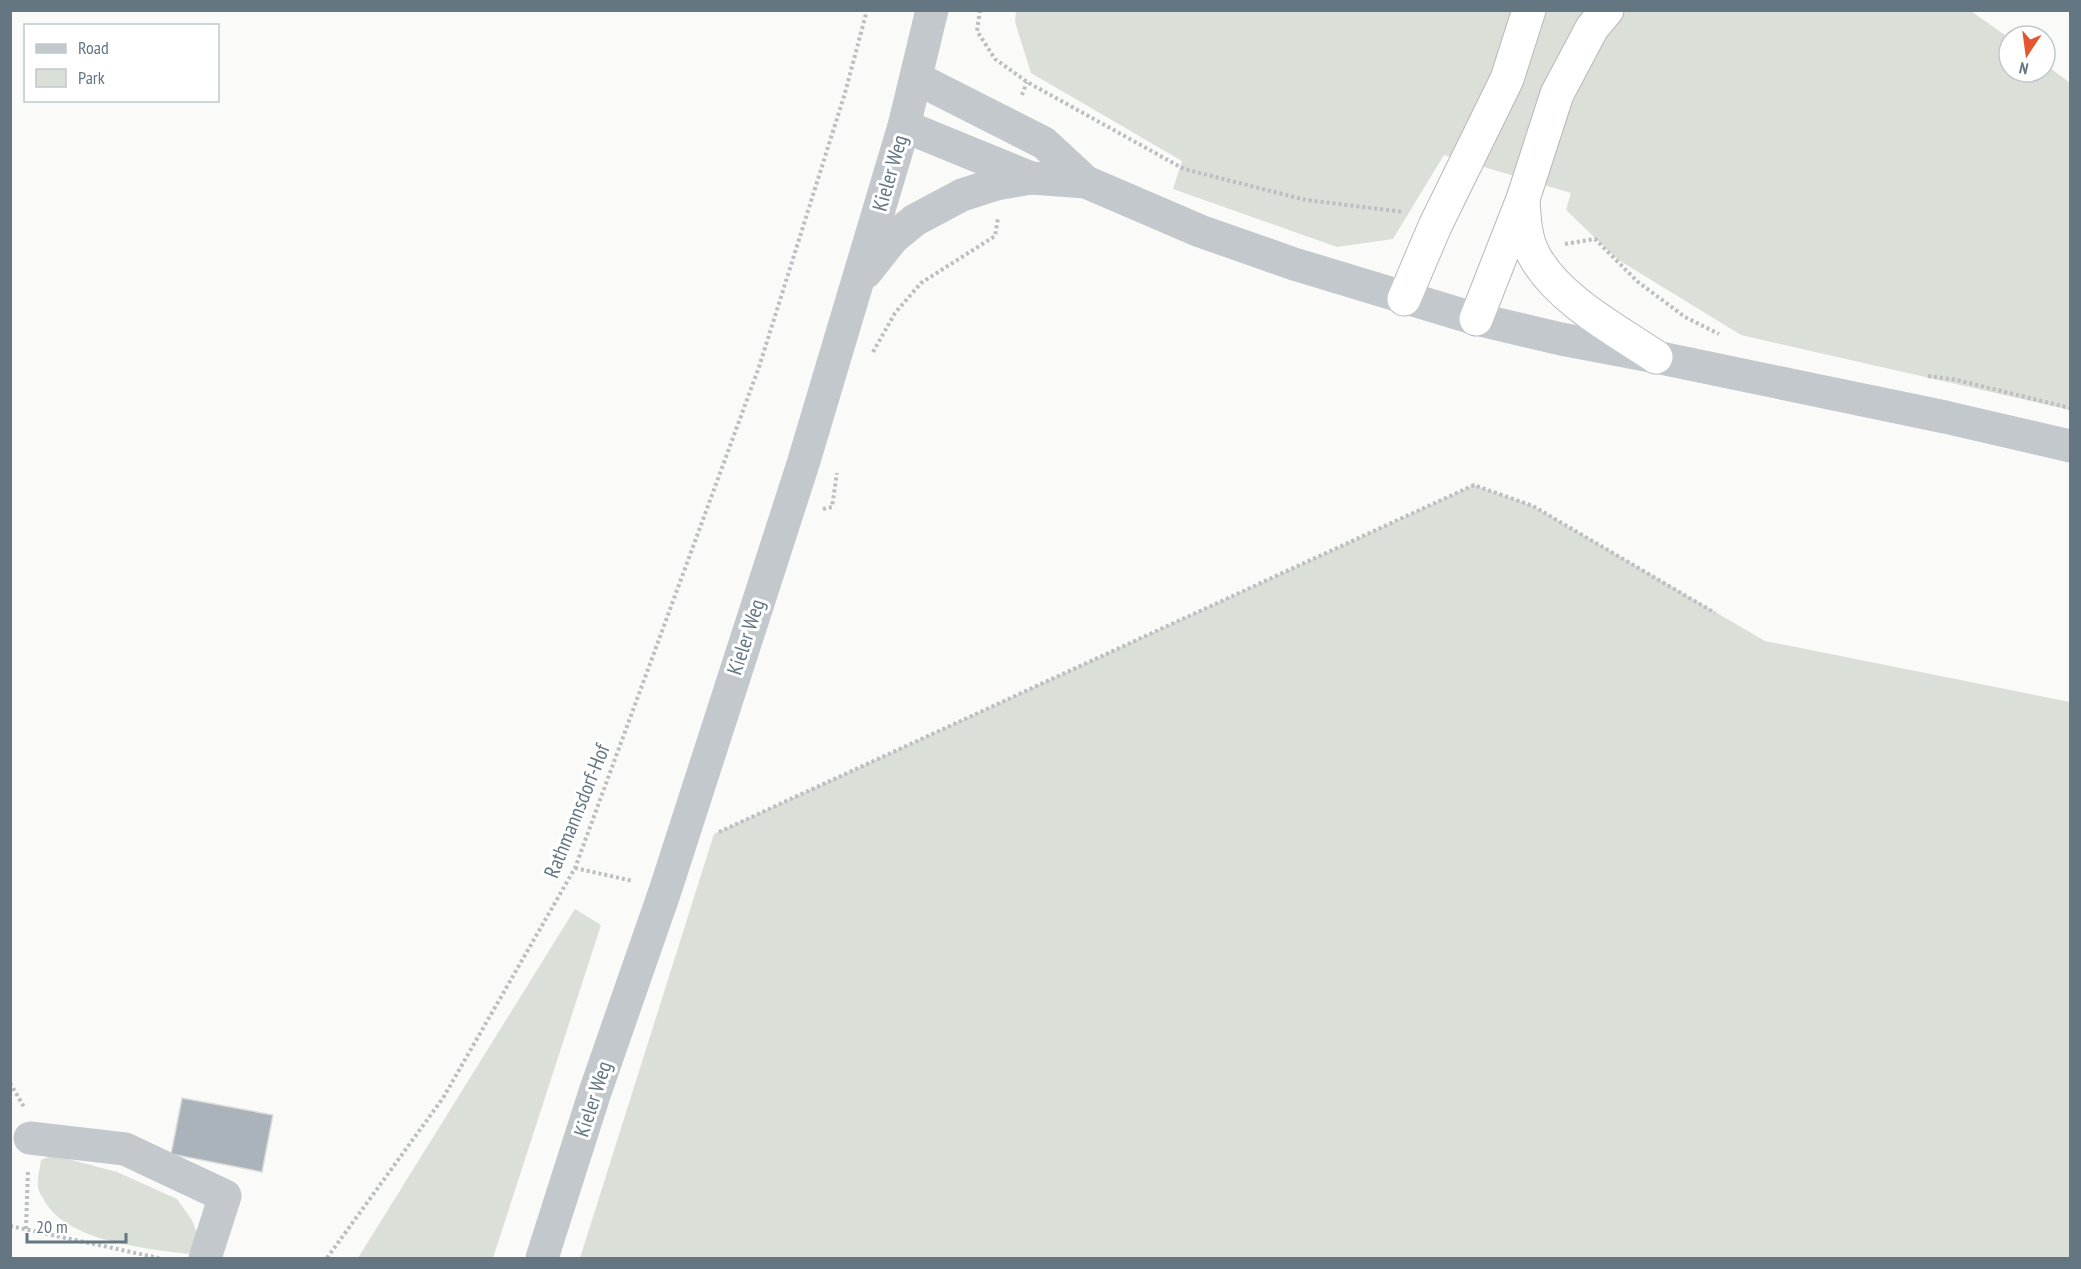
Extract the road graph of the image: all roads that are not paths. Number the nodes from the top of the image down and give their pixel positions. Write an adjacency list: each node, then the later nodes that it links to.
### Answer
1 (932, 10): 4 (street, Kieler Weg)
2 (1529, 10): 10 (highway)
3 (1607, 10): 8 (highway)
4 (916, 78): 5 (street, Kieler Weg); 7 (street)
5 (904, 126): 6 (street); 9 (street, Kieler Weg)
6 (1031, 178): 7 (street); 9 (street)
7 (1086, 182): 10 (street)
8 (1523, 199): 11 (highway); 12 (highway)
9 (858, 282): 16 (street, Kieler Weg)
10 (1404, 299): 11 (street)
11 (1476, 320): 12 (street)
12 (1656, 357): 13 (street)
13 (2070, 446)
14 (30, 1138): 15 (street)
15 (205, 1258)
16 (542, 1258)

